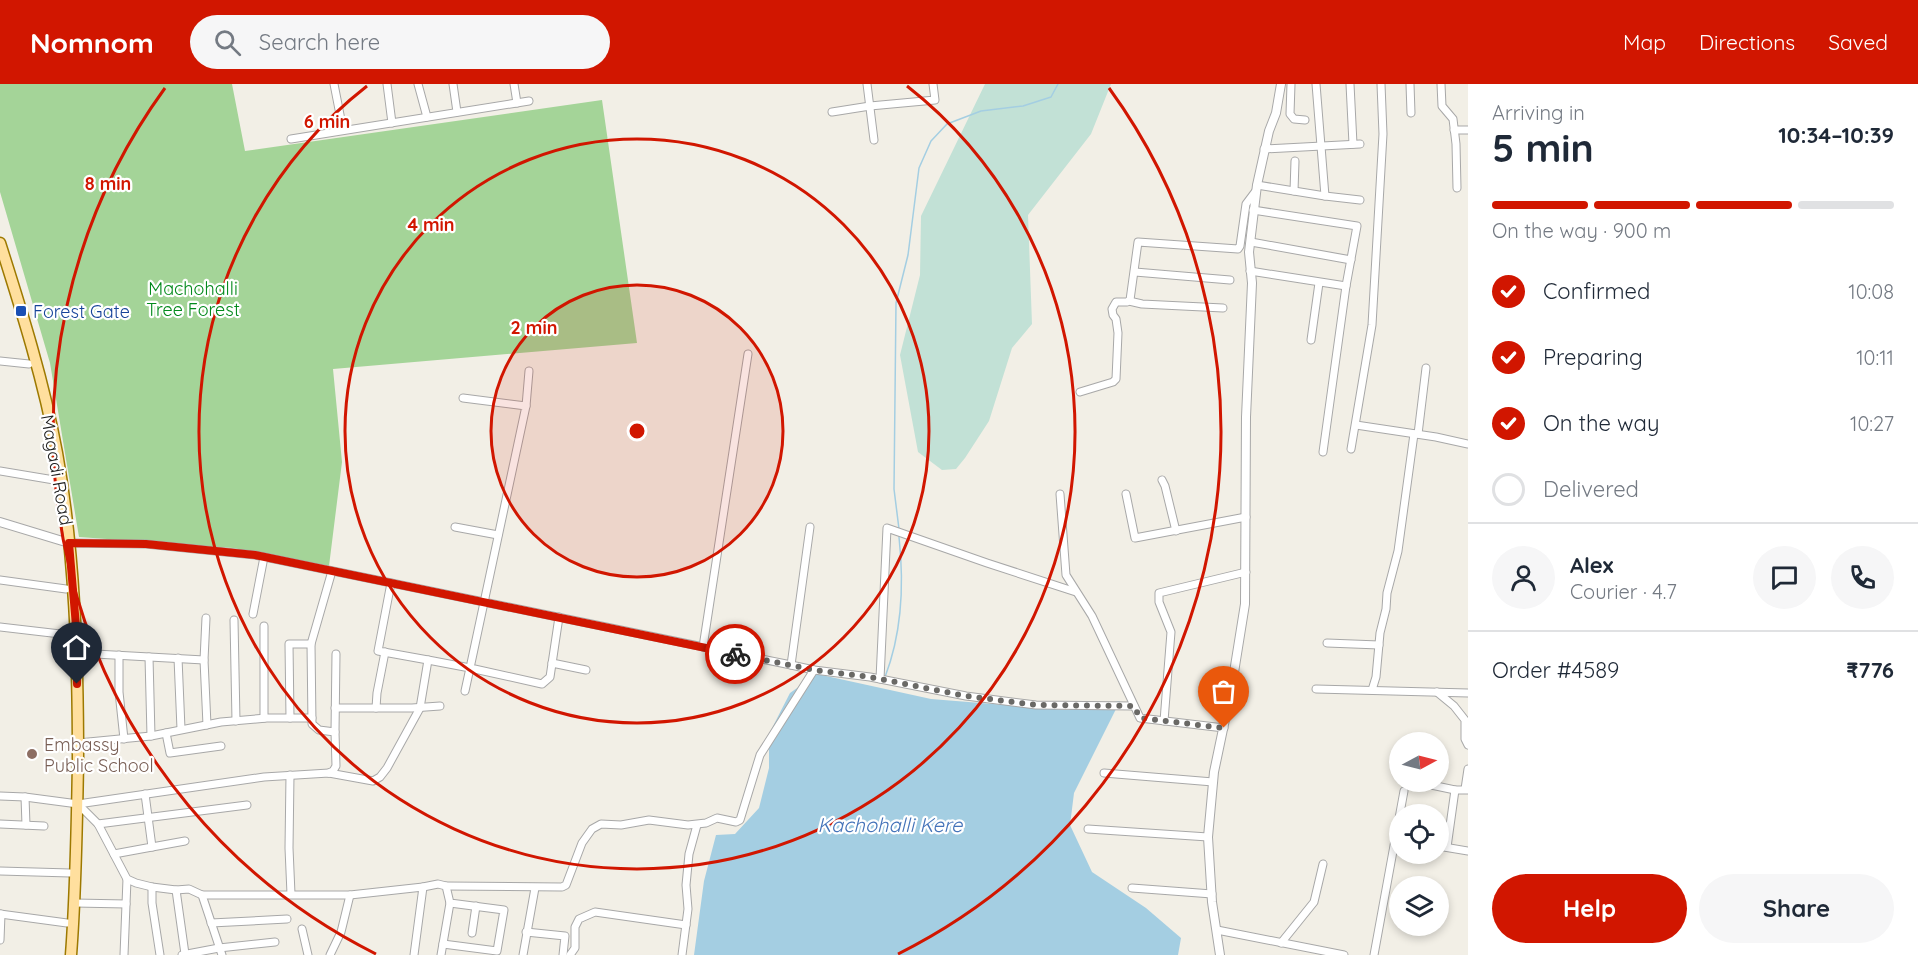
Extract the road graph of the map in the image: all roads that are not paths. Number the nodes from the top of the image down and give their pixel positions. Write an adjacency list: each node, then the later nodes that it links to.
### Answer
1 (334, 84): 24 (street)
2 (387, 84): 23 (street)
3 (418, 84): 21 (street)
4 (453, 84): 18 (street)
5 (514, 84): 16 (street)
6 (867, 84): 17 (street)
7 (933, 84): 17 (street)
8 (1281, 84): 30 (street)
9 (1291, 84): 22 (street)
10 (1316, 84): 29 (street)
11 (1350, 84): 29 (street)
12 (1381, 84): 58 (street)
13 (1410, 84): 20 (street)
14 (1441, 84): 25 (street)
15 (529, 101): 16 (street)
16 (517, 103): 18 (street)
17 (870, 106): 19 (street); 28 (street)
18 (457, 112): 21 (street)
19 (832, 112)
20 (1411, 113)
21 (427, 117): 23 (street)
22 (1305, 120)
23 (392, 123): 24 (street)
24 (343, 130): 27 (street)
25 (1455, 130): 26 (street); 33 (street)
26 (1468, 130)
27 (291, 139)
28 (874, 140)
29 (1320, 145): 30 (street); 35 (street)
30 (1264, 149): 32 (street)
31 (1295, 161): 34 (street)
32 (1256, 188): 34 (street); 37 (street); 43 (street)
33 (1457, 188)
34 (1294, 191): 35 (street)
35 (1325, 196): 36 (street)
36 (1360, 200)
37 (1253, 210): 38 (street); 40 (street)
38 (1251, 242): 40 (street); 42 (street)
39 (0, 243): 74 (main road, Magadi Road)
40 (1351, 260): 46 (street)
41 (0, 265): 52 (main road, Magadi Road)
42 (1250, 271): 45 (street); 68 (street)
43 (1135, 272): 44 (street); 47 (street)
44 (1230, 280)
45 (1319, 283): 46 (street); 49 (street)
46 (1346, 286): 62 (street)
47 (1129, 301): 48 (street); 55 (street)
48 (1223, 308)
49 (1311, 340)
50 (748, 354): 93 (street)
51 (0, 361): 52 (street)
52 (29, 364): 64 (main road, Magadi Road)
53 (1426, 368): 59 (street)
54 (529, 371): 57 (street)
55 (1080, 392)
56 (464, 398): 57 (street)
57 (526, 406): 73 (street)
58 (1356, 425): 59 (street); 61 (street)
59 (1416, 434): 60 (street); 92 (street)
60 (1468, 444)
61 (1351, 449)
62 (1323, 452)
63 (0, 471): 64 (street)
64 (54, 480): 74 (main road, Magadi Road)
65 (1162, 480): 72 (street)
66 (1060, 494): 81 (street)
67 (1126, 494): 72 (street)
68 (1246, 517): 72 (street); 77 (street)
69 (0, 522): 74 (street)
70 (455, 526): 73 (street)
71 (810, 526): 103 (street)
72 (1176, 531)
73 (498, 535): 82 (street)
74 (65, 542): 75 (street); 80 (main road, Magadi Road); 95 (main road, Magadi Road)
75 (264, 557): 76 (street); 83 (street)
76 (332, 571): 79 (street); 91 (street)
77 (1246, 572): 122 (street); 124 (street)
78 (0, 580): 80 (street)
79 (391, 583): 82 (street); 94 (street)
80 (66, 589): 89 (main road, Magadi Road)
81 (1076, 592): 107 (street); 114 (street)
82 (484, 602): 84 (street); 104 (street)
83 (253, 614)
84 (559, 617): 93 (street); 102 (street)
85 (206, 618): 100 (street)
86 (234, 620): 121 (street)
87 (264, 626): 118 (street)
88 (0, 627): 89 (street)
89 (69, 634): 144 (main road, Magadi Road)
90 (1327, 643): 92 (street)
91 (311, 644): 119 (street); 120 (street)
92 (1379, 645): 109 (street)
93 (703, 647): 103 (street)
94 (385, 652): 101 (street); 116 (street)
95 (77, 653): 97 (street); 130 (main road, Magadi Road)
96 (336, 654): 115 (street)
97 (119, 655): 98 (street); 129 (street)
98 (149, 657): 99 (street); 128 (street)
99 (178, 658): 100 (street); 125 (street)
100 (204, 660): 123 (street)
101 (428, 660): 104 (street); 117 (street)
102 (552, 663): 104 (street); 105 (street)
103 (791, 665): 106 (street)
104 (470, 668): 110 (street)
105 (586, 670)
106 (814, 670): 107 (street); 150 (street)
107 (884, 680): 114 (street)
108 (1316, 689): 109 (street)
109 (1372, 690): 111 (street)
110 (465, 691)
111 (1437, 692): 112 (street); 131 (street)
112 (1468, 693)
113 (440, 706): 117 (street)
114 (1134, 706): 122 (street)
115 (336, 708): 116 (street); 126 (street)
116 (376, 708): 117 (street)
117 (420, 708): 134 (street)
118 (264, 718): 119 (street); 121 (street)
119 (290, 718): 120 (street)
120 (312, 718): 126 (street)
121 (236, 721): 123 (street)
122 (1164, 722): 124 (street)
123 (207, 725): 125 (street)
124 (1224, 728): 137 (street)
125 (181, 729): 127 (street)
126 (335, 732): 134 (street)
127 (166, 733): 128 (street); 132 (street)
128 (151, 736): 129 (street)
129 (124, 739): 130 (street)
130 (78, 743): 144 (main road, Magadi Road)
131 (1468, 745)
132 (221, 746)
133 (1468, 769): 139 (street)
134 (329, 773): 136 (street)
135 (1104, 774): 137 (street)
136 (290, 775): 141 (street); 171 (street)
137 (1213, 782): 154 (street)
138 (1449, 789): 140 (street)
139 (1466, 789): 140 (street)
140 (1455, 790): 153 (street)
141 (145, 794): 144 (street); 146 (street)
142 (0, 796): 143 (street)
143 (25, 797): 144 (street); 149 (street)
144 (74, 804): 147 (street); 163 (main road, Magadi Road); 175 (main road, Magadi Road)
145 (247, 805): 146 (street)
146 (149, 818): 147 (street); 156 (street)
147 (98, 824): 159 (street)
148 (0, 825): 149 (street)
149 (26, 825): 151 (street)
150 (697, 825): 168 (street); 183 (street)
151 (44, 826)
152 (1088, 828): 154 (street)
153 (1449, 833)
154 (1208, 837): 172 (street)
155 (185, 841): 156 (street)
156 (152, 847): 159 (street)
157 (1449, 847): 158 (street)
158 (1468, 851)
159 (114, 854): 164 (street)
160 (1323, 864): 190 (street)
161 (1392, 864): 209 (street)
162 (0, 871): 163 (street)
163 (70, 873): 181 (main road, Magadi Road)
164 (127, 879): 166 (street); 177 (street)
165 (446, 886): 167 (street); 168 (street); 176 (street)
166 (152, 887): 170 (street); 197 (street)
167 (423, 887): 174 (street); 201 (street)
168 (535, 888): 186 (street)
169 (1132, 888): 172 (street)
170 (176, 890): 173 (street); 198 (street)
171 (291, 894): 173 (street); 174 (street)
172 (1212, 894): 185 (street)
173 (202, 895): 182 (street)
174 (350, 895): 200 (street)
175 (75, 903): 177 (street); 195 (main road, Magadi Road)
176 (450, 903): 178 (street); 191 (street)
177 (126, 904): 196 (street)
178 (476, 906): 187 (street); 191 (street)
179 (1, 914): 181 (street); 188 (street)
180 (287, 919): 182 (street)
181 (67, 923): 194 (main road, Magadi Road)
182 (211, 923): 193 (street)
183 (687, 926): 205 (street); 206 (street)
184 (302, 929): 199 (street)
185 (1217, 930): 190 (street); 207 (street)
186 (526, 932): 203 (street); 204 (street)
187 (472, 933)
188 (0, 940)
189 (275, 942): 193 (street)
190 (1281, 943): 192 (street)
191 (443, 944): 202 (street)
192 (1303, 951): 208 (street)
193 (220, 952): 198 (street)
194 (65, 955)
195 (71, 955)
196 (124, 955)
197 (160, 955)
198 (184, 955)
199 (308, 955)
200 (330, 955)
201 (414, 955)
202 (441, 955)
203 (523, 955)
204 (563, 955)
205 (570, 955)
206 (681, 955)
207 (1220, 955)
208 (1344, 955)
209 (1374, 955)

